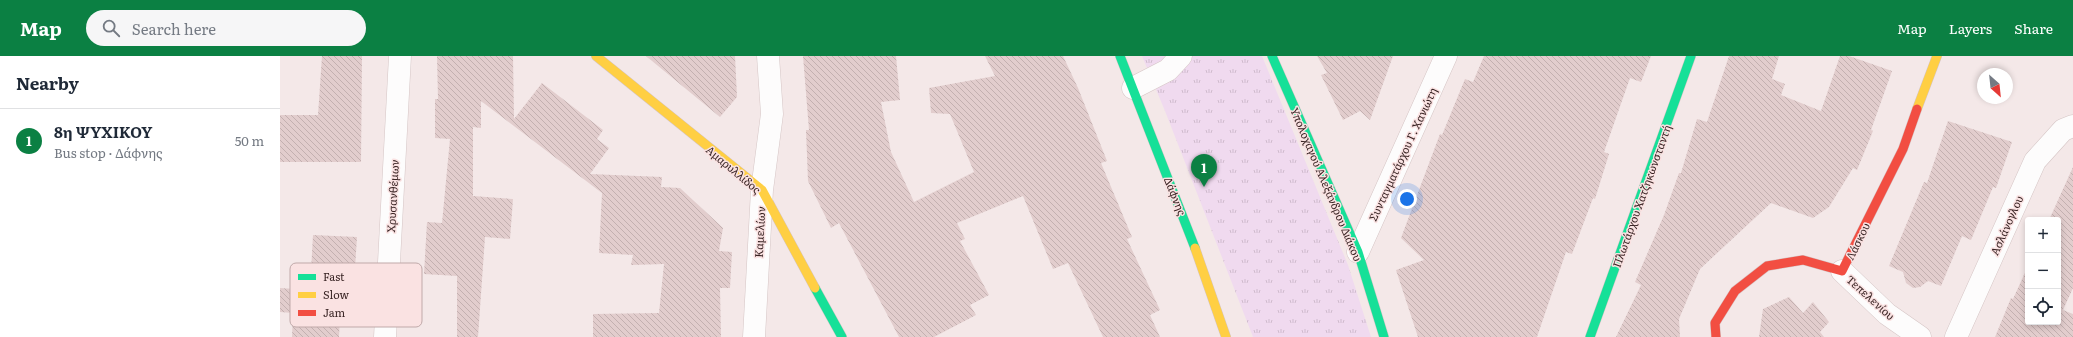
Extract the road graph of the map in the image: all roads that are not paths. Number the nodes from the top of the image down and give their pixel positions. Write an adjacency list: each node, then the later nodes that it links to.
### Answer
1 (400, 56): 14 (street, Χρυσανθέμων)
2 (596, 56): 12 (street, Αμαρυλλίδος)
3 (768, 56): 12 (street, Καμελίων)
4 (1120, 56): 10 (street, Δάφνης)
5 (1181, 56): 10 (street)
6 (1272, 56): 13 (street, Υπολοχαγού Αλεξάνδρου Διάκου)
7 (1446, 56): 13 (street, Συνταγματάρχου Γ. Χανιώτη)
8 (1691, 56): 22 (street, Πλωτάρχου Χατζηκωνσταντή)
9 (1937, 56): 15 (street, Λάσκου)
10 (1134, 88): 20 (street, Δάφνης)
11 (2073, 126): 25 (street, Ασλάνογλου)
12 (762, 190): 18 (street, Καμελίων); 19 (street, Αμαρυλλίδος)
13 (1358, 252): 21 (street, Υπολοχαγού Αλεξάνδρου Διάκου)
14 (389, 263)
15 (1842, 271): 23 (street, Λάσκου); 24 (street, Τεπελενίου)
16 (386, 327): 17 (street, Χρυσανθέμων)
17 (385, 337)
18 (754, 337)
19 (842, 337)
20 (1226, 337)
21 (1384, 337)
22 (1590, 337)
23 (1716, 337)
24 (1920, 337)
25 (1956, 337)

